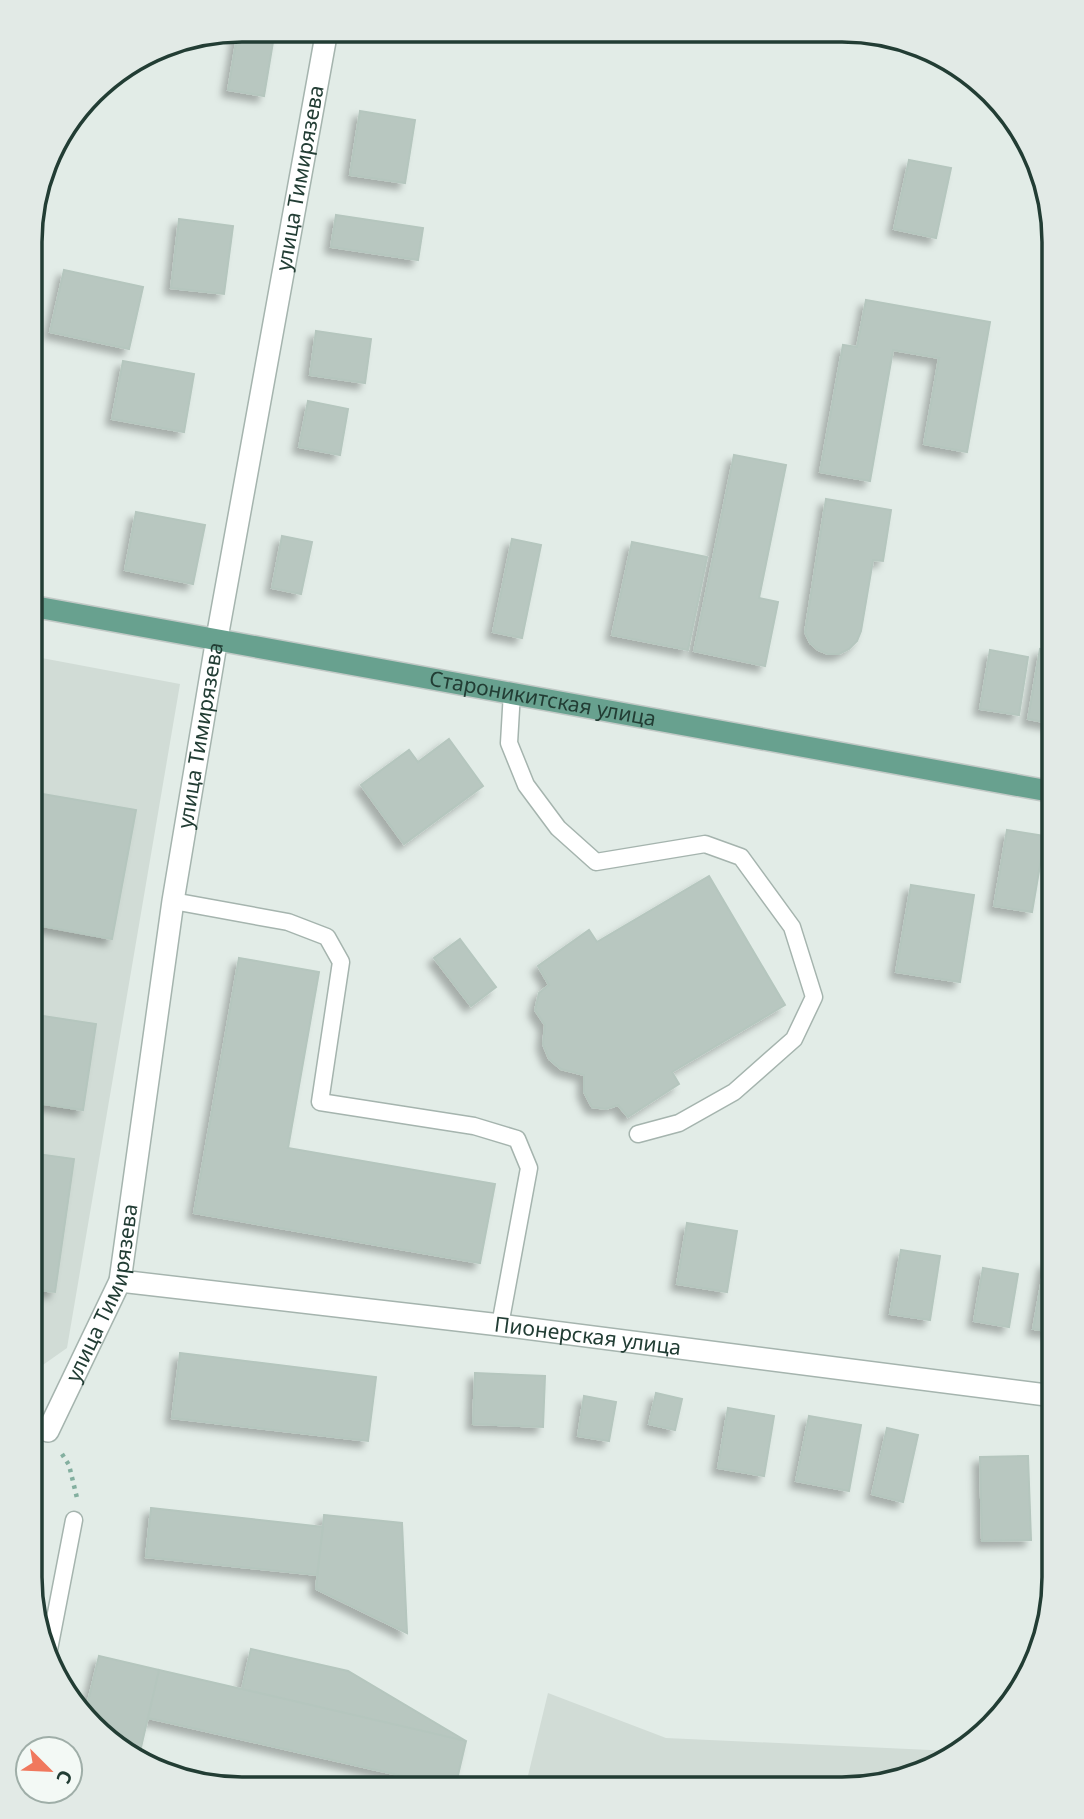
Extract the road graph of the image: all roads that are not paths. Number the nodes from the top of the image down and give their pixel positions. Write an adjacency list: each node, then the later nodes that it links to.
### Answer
1 (325, 42): 3 (street, улица Тимирязева)
2 (42, 608): 3 (main road, Староникитская улица)
3 (217, 638): 4 (main road, Староникитская улица); 6 (street, улица Тимирязева)
4 (512, 692): 5 (main road, Староникитская улица); 7 (lane)
5 (1042, 790)
6 (173, 901): 8 (street, улица Тимирязева); 9 (lane)
7 (638, 1134)
8 (120, 1281): 9 (street, Пионерская улица); 11 (street, улица Тимирязева)
9 (500, 1325): 10 (street, Пионерская улица)
10 (1042, 1394)
11 (48, 1431)
12 (74, 1520): 13 (lane)
13 (51, 1637)

